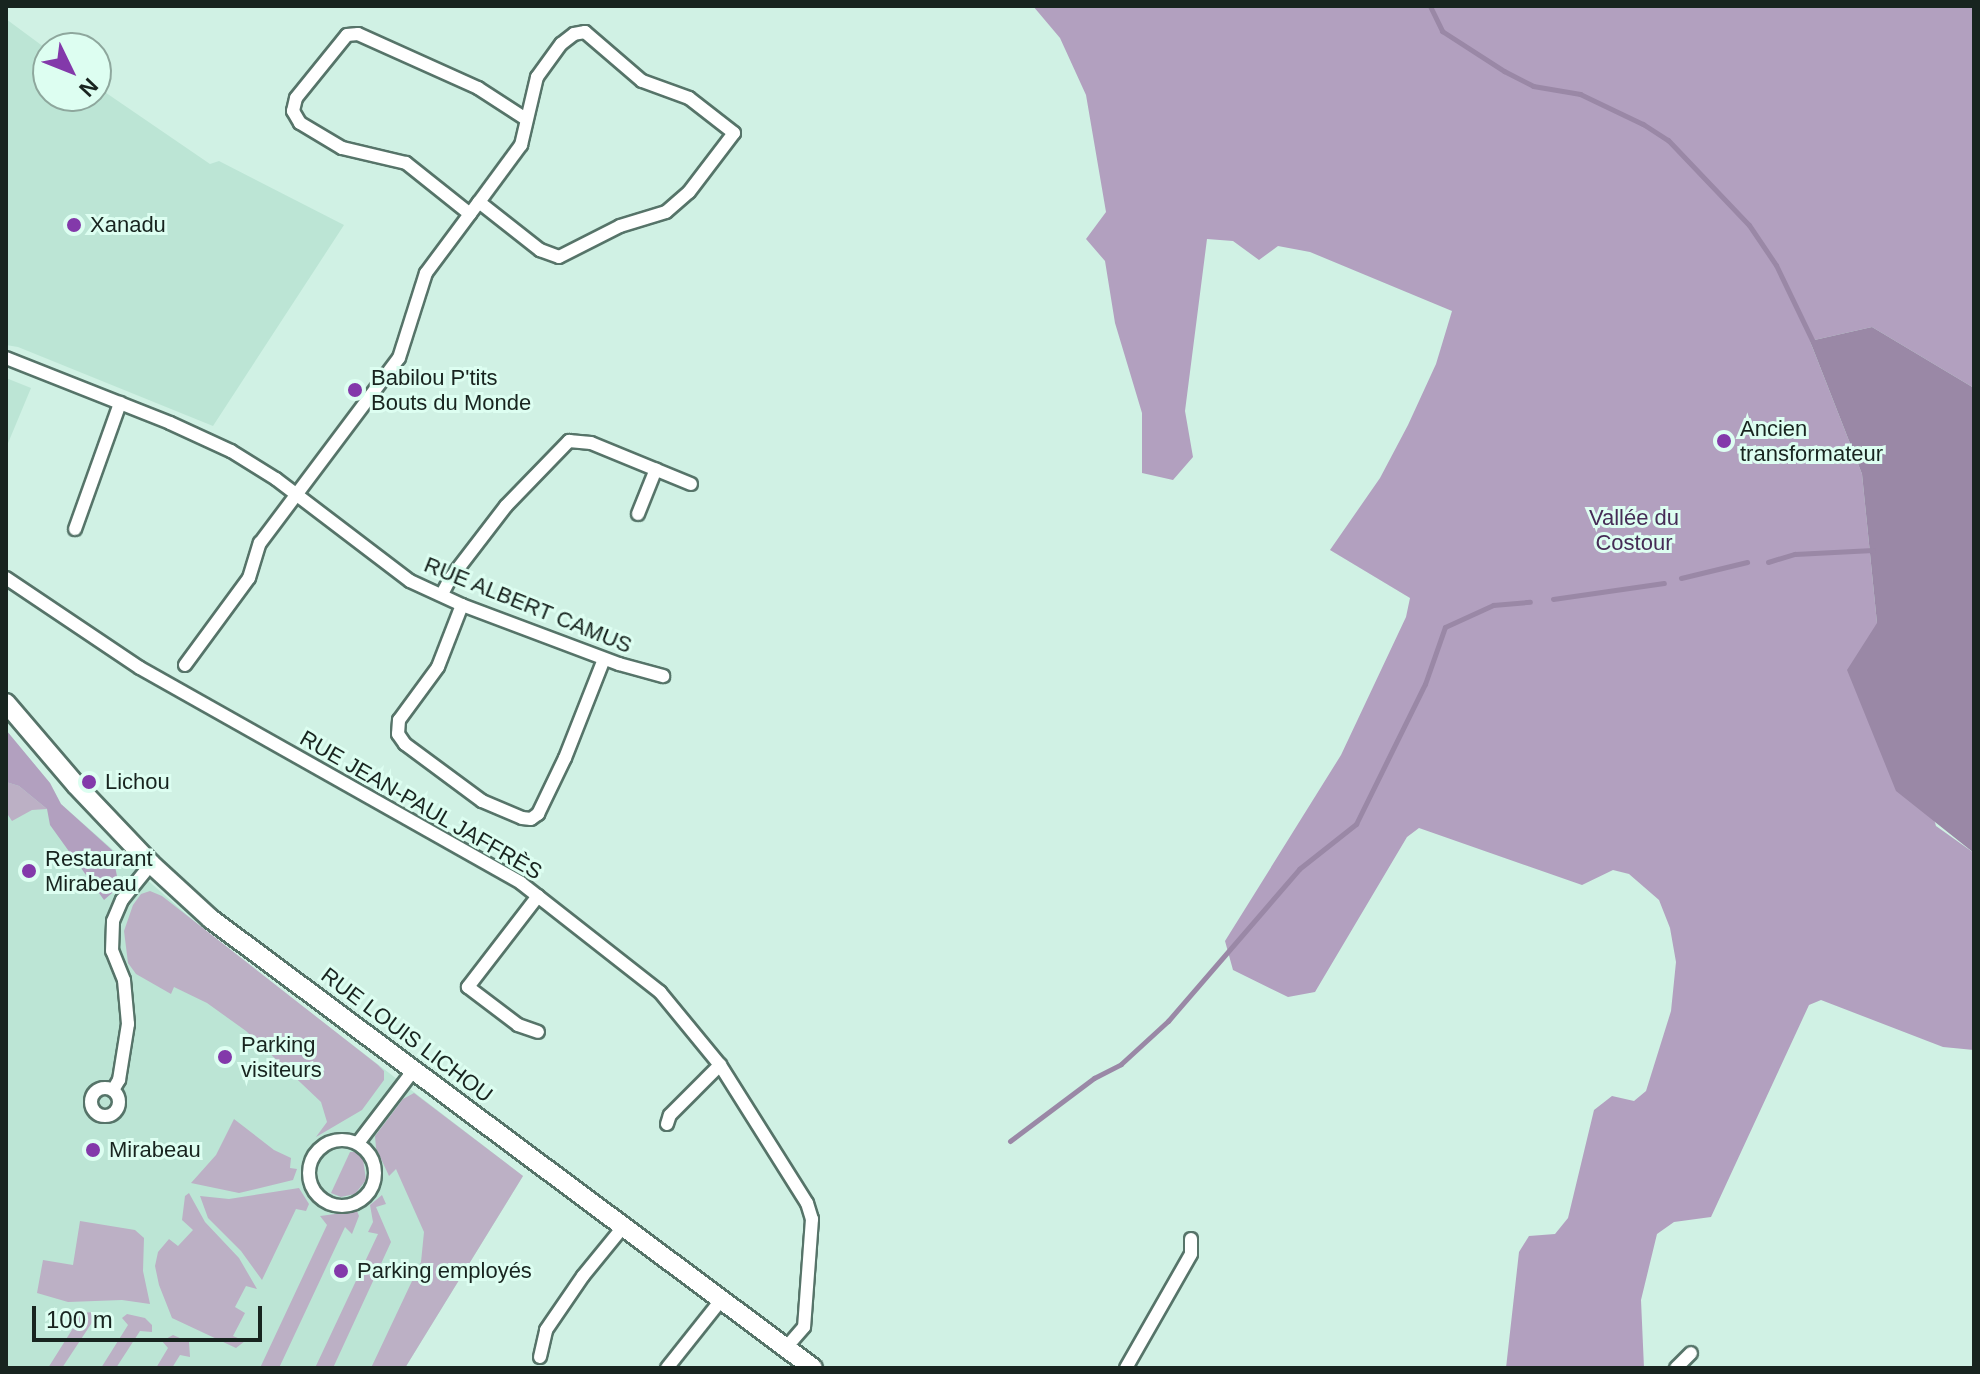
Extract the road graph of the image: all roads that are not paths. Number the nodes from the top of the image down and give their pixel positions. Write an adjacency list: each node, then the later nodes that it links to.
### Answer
1 (526, 119): 2 (street); 2 (street); 3 (street)
2 (479, 202): 3 (street)
3 (470, 214): 8 (street)
4 (6, 358): 5 (street, RUE ALBERT CAMUS)
5 (120, 403): 8 (street, RUE ALBERT CAMUS); 10 (street)
6 (656, 469): 7 (street); 9 (street); 12 (street)
7 (691, 484)
8 (296, 494): 12 (street, RUE ALBERT CAMUS); 15 (street)
9 (638, 514)
10 (75, 529)
11 (6, 578): 19 (street, RUE JEAN-PAUL JAFFRÈS)
12 (442, 594): 13 (street, RUE ALBERT CAMUS)
13 (462, 605): 14 (street, RUE ALBERT CAMUS); 14 (street)
14 (604, 659): 16 (street, RUE ALBERT CAMUS)
15 (185, 665)
16 (663, 676)
17 (6, 703): 18 (main road, RUE LOUIS LICHOU)
18 (151, 864): 22 (main road, RUE LOUIS LICHOU); 23 (street)
19 (538, 896): 20 (street); 21 (street, RUE JEAN-PAUL JAFFRÈS)
20 (538, 1032)
21 (720, 1065): 24 (street); 29 (street, RUE JEAN-PAUL JAFFRÈS)
22 (413, 1071): 25 (street); 26 (main road, RUE LOUIS LICHOU)
23 (113, 1090)
24 (667, 1124)
25 (358, 1143): 25 (street)
26 (623, 1227): 28 (main road, RUE LOUIS LICHOU); 31 (street)
27 (1191, 1239): 34 (street)
28 (721, 1300): 29 (main road, RUE LOUIS LICHOU); 32 (street)
29 (786, 1348): 33 (main road, RUE LOUIS LICHOU)
30 (1691, 1353): 35 (street)
31 (540, 1357)
32 (667, 1368)
33 (813, 1368)
34 (1126, 1368)
35 (1676, 1368)

